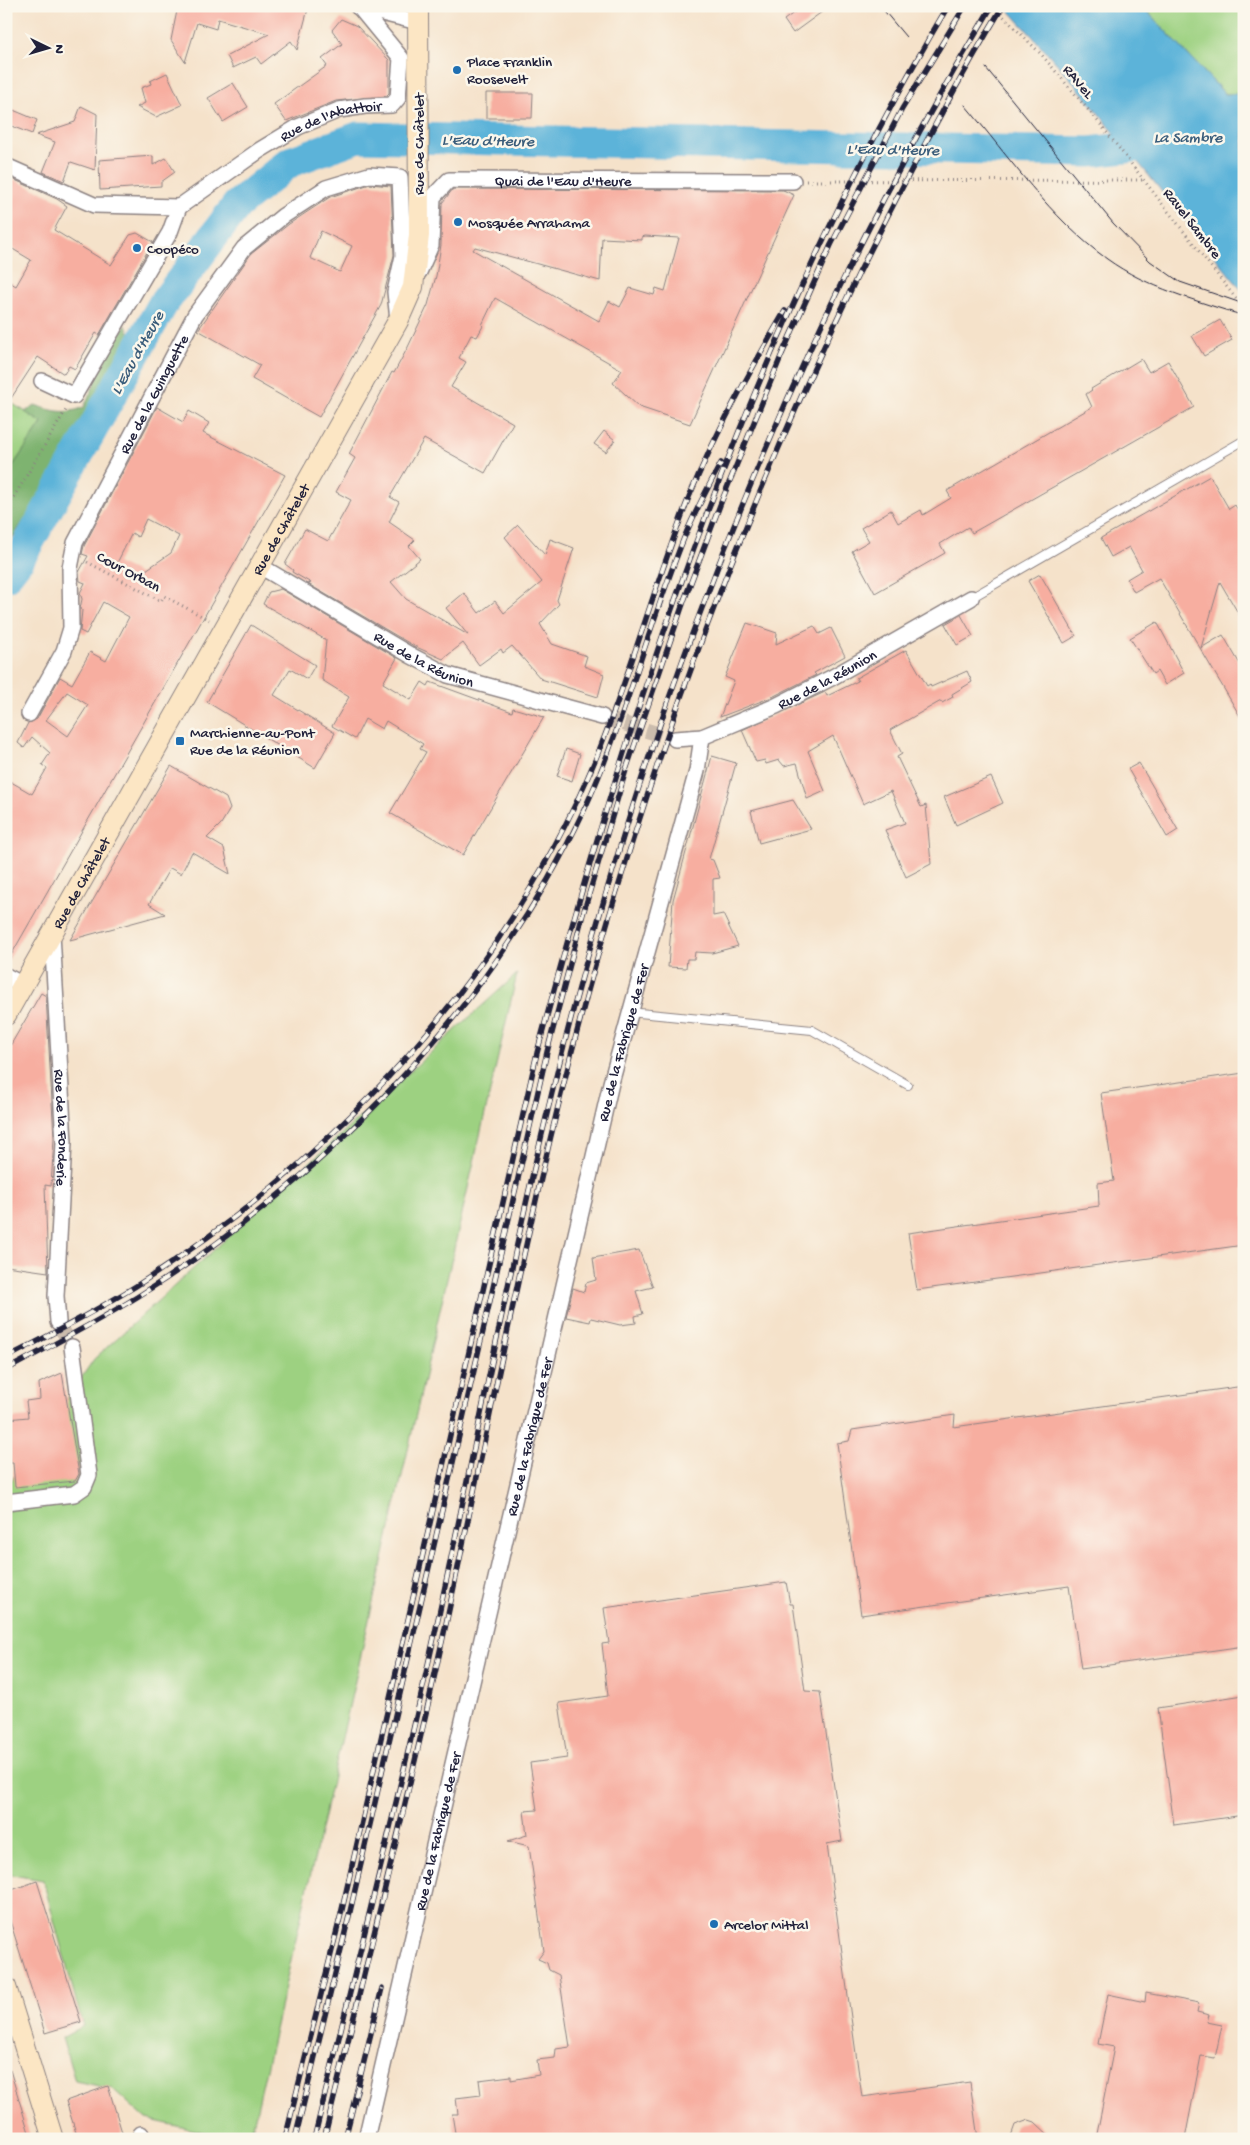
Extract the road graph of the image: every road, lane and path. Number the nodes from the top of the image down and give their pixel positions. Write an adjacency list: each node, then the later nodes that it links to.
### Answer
1 (992, 6): 5 (path, RAVeL / RAVeL)
2 (357, 7): 3 (street); 8 (street, Rue de l'Abattoir)
3 (418, 14): 9 (main road, Rue de Châtelet)
4 (6, 166): 8 (street)
5 (1142, 176): 6 (path, Ravel Sambre / RAVeL)
6 (1145, 180): 7 (path); 10 (path, Ravel Sambre / RAVeL)
7 (793, 181): 9 (street, Quai de l'Eau d'Heure)
8 (179, 207): 13 (street)
9 (412, 287): 11 (main road, Rue de Châtelet)
10 (1244, 309)
11 (398, 321): 16 (street, Rue de la Guinguette); 17 (main road, Rue de Châtelet)
12 (42, 382): 13 (street)
13 (74, 396): 15 (path)
14 (1240, 442): 18 (lane)
15 (6, 510)
16 (73, 554): 19 (path, Cour Orban); 20 (street, Rue de la Guinguette)
17 (260, 566): 19 (main road, Rue de Châtelet); 21 (street, Rue de la Réunion)
18 (971, 598): 22 (street, Rue de la Réunion)
19 (225, 628): 24 (main road, Rue de Châtelet)
20 (29, 714)
21 (602, 717)
22 (702, 737): 23 (street, Rue de la Réunion); 26 (street, Rue de la Fabrique de Fer)
23 (675, 739)
24 (52, 934): 25 (main road, Rue de Châtelet); 29 (street, Rue de la Fonderie)
25 (14, 981): 27 (main road, Rue de Châtelet)
26 (630, 1012): 28 (lane); 34 (street, Rue de la Fabrique de Fer)
27 (6, 1015)
28 (908, 1085)
29 (58, 1322)
30 (72, 1347): 31 (street)
31 (6, 1502)
32 (6, 1988): 33 (main road)
33 (53, 2139)
34 (366, 2139)

